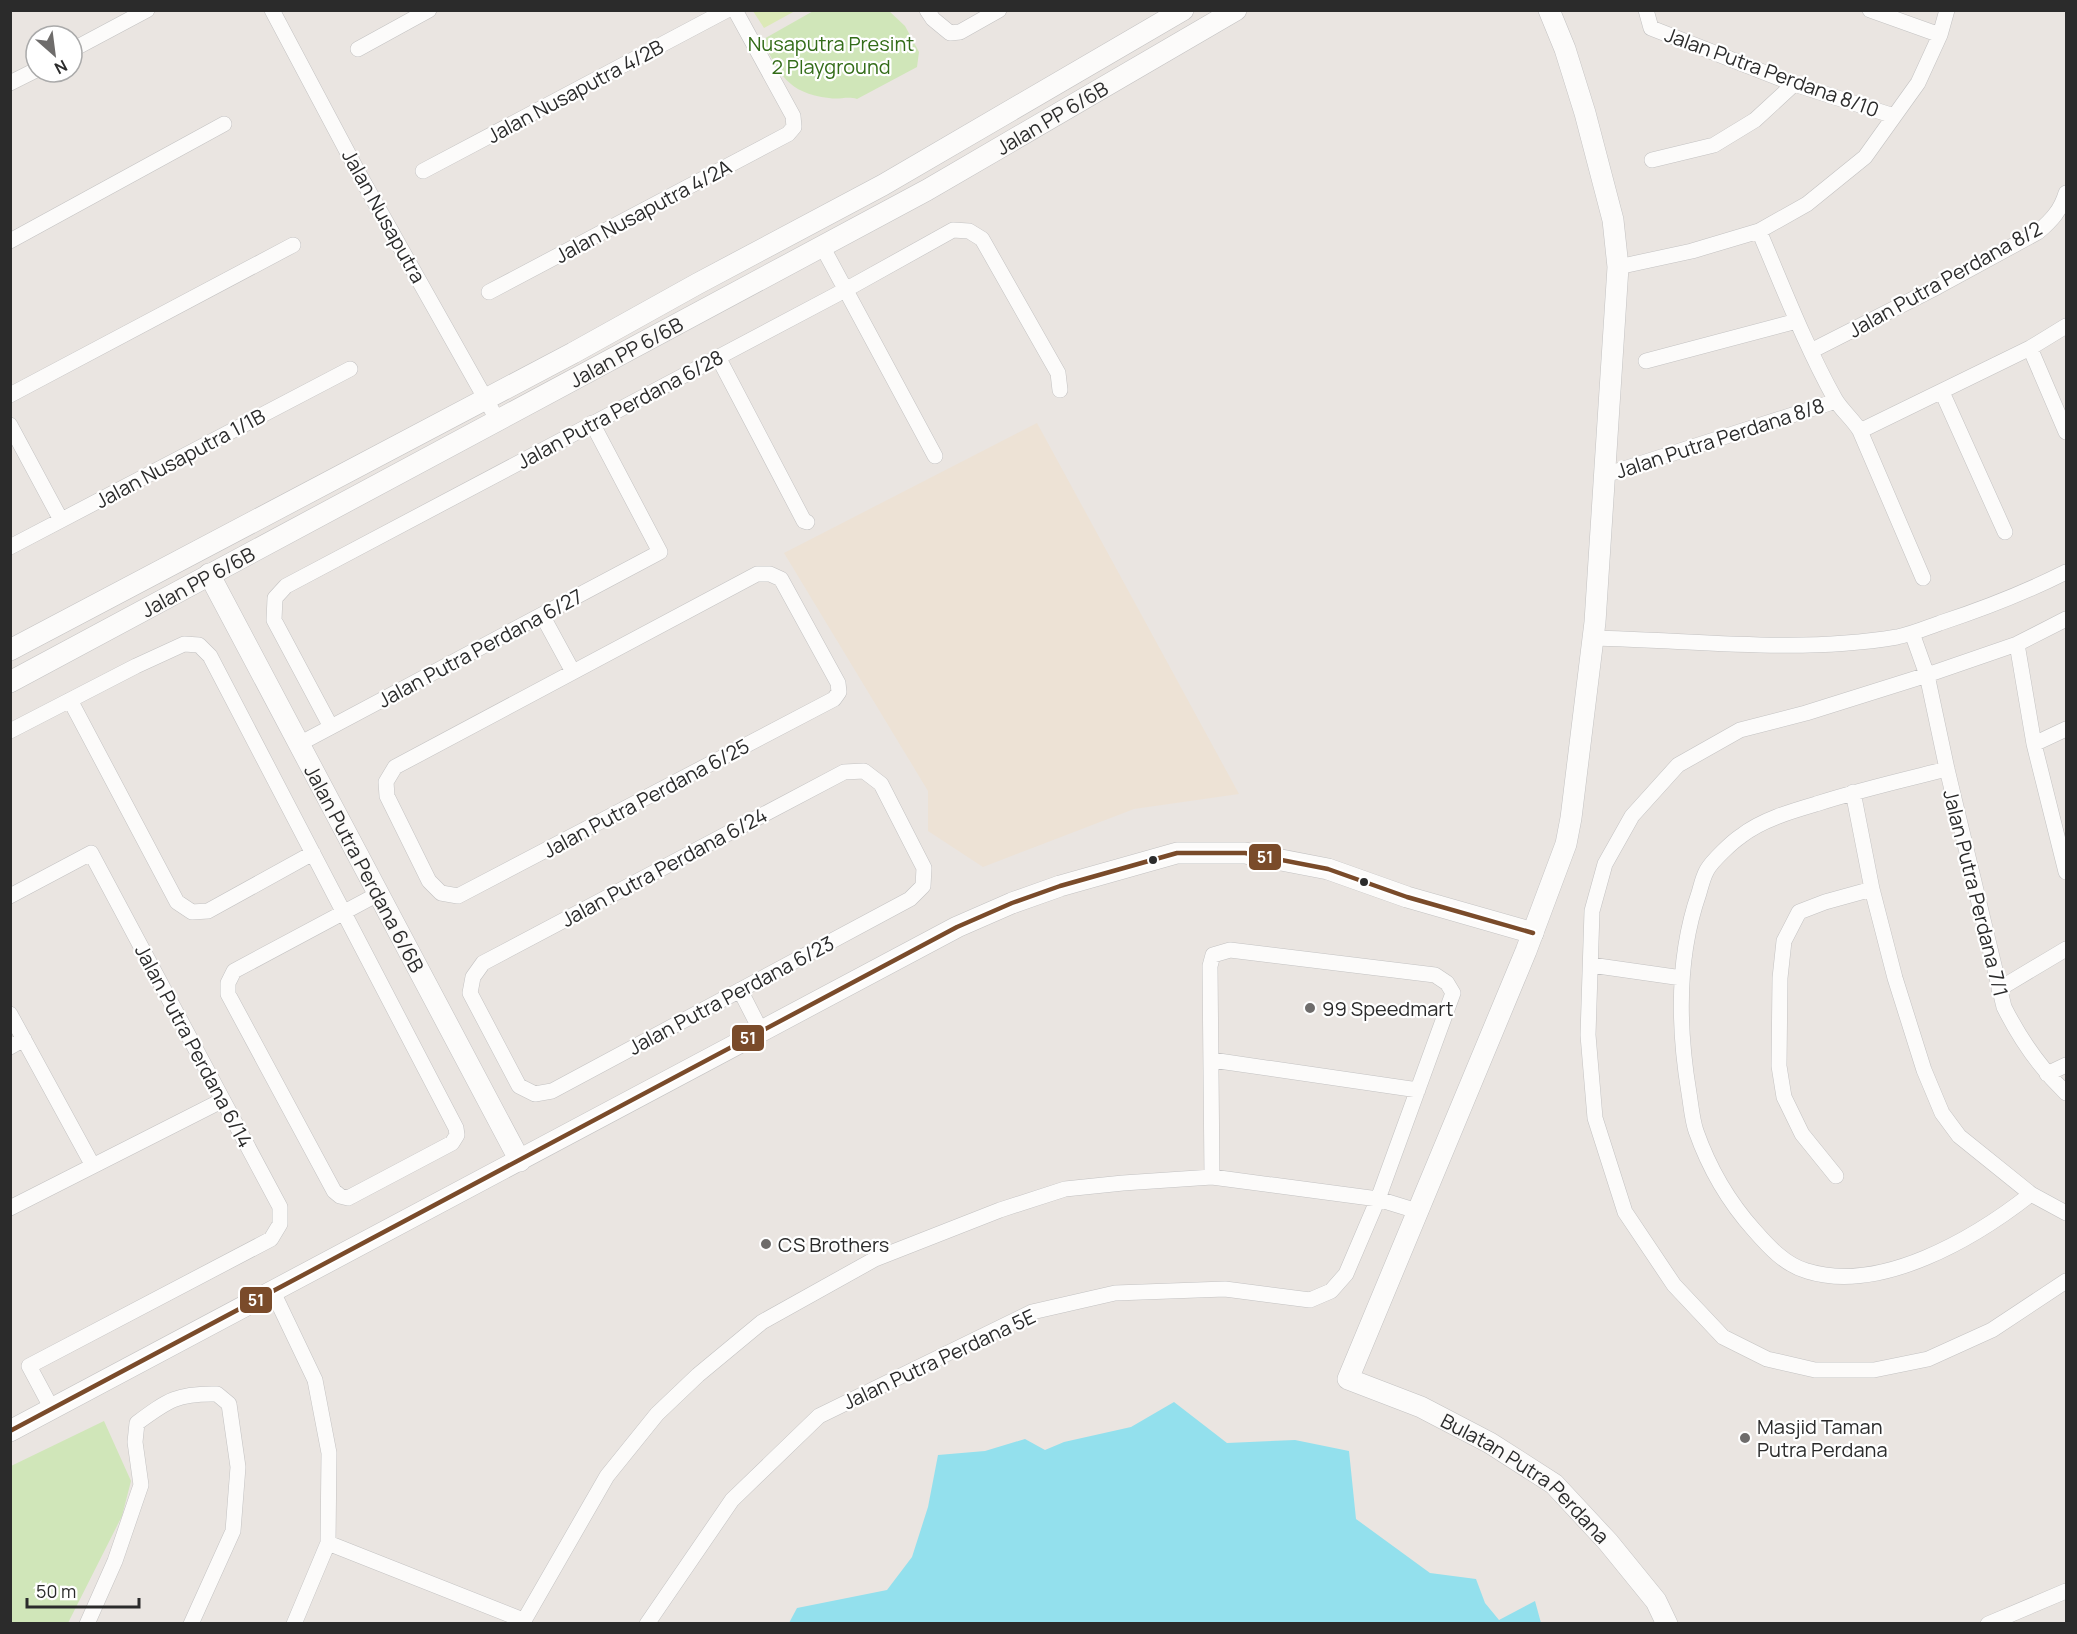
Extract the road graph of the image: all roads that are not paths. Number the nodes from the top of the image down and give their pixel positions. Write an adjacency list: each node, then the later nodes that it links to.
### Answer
1 (147, 10): 15 (street)
2 (272, 10): 42 (street, Jalan Nusaputra)
3 (429, 10): 16 (street)
4 (727, 10): 23 (street, Jalan Nusaputra 4/2B)
5 (735, 10): 31 (street, Jalan Nusaputra 4/2A)
6 (927, 10): 7 (street)
7 (999, 10)
8 (1184, 10): 42 (street, Jalan PP 6/6B)
9 (1236, 10): 28 (street, Jalan PP 6/6B)
10 (1549, 10): 29 (street)
11 (1646, 10): 19 (street, Jalan Putra Perdana 8/10)
12 (1870, 10): 14 (street)
13 (1947, 10): 14 (street)
14 (1940, 35): 20 (street)
15 (84, 44)
16 (358, 49)
17 (24, 76): 18 (street)
18 (10, 83)
19 (1794, 84): 20 (street, Jalan Putra Perdana 8/10); 22 (street)
20 (1894, 116): 25 (street)
21 (224, 124): 26 (street)
22 (1652, 160)
23 (423, 171)
24 (2067, 193): 35 (street, Jalan Putra Perdana 8/2)
25 (1759, 231): 29 (street); 32 (street)
26 (10, 241)
27 (293, 245): 41 (street)
28 (822, 246): 30 (street); 44 (street, Jalan PP 6/6B)
29 (1618, 267): 50 (street)
30 (847, 289): 36 (street, Jalan Putra Perdana 6/28); 39 (street, Jalan Putra Perdana 6/28); 49 (street)
31 (489, 292)
32 (1797, 321): 35 (street); 37 (street)
33 (2067, 326): 34 (street)
34 (2030, 348): 40 (street); 48 (street)
35 (1810, 351): 43 (street)
36 (718, 357): 45 (street, Jalan Putra Perdana 6/28); 52 (street)
37 (1646, 361)
38 (350, 369): 51 (street, Jalan Nusaputra 1/1B)
39 (1060, 390)
40 (1942, 392): 47 (street); 53 (street)
41 (10, 395)
42 (486, 398): 44 (street, Jalan Nusaputra); 63 (street, Jalan PP 6/6B)
43 (1836, 401): 47 (street); 50 (street, Jalan Putra Perdana 8/8)
44 (498, 421): 56 (street, Jalan PP 6/6B)
45 (592, 423): 58 (street, Jalan Putra Perdana 6/27); 68 (street, Jalan Putra Perdana 6/28)
46 (10, 425): 51 (street)
47 (1860, 431): 57 (street)
48 (2067, 432)
49 (935, 456)
50 (1605, 475): 61 (street)
51 (61, 520): 54 (street, Jalan Nusaputra 1/1B)
52 (807, 522)
53 (2005, 531)
54 (10, 548)
55 (2067, 572): 60 (street)
56 (209, 574): 66 (street, Jalan PP 6/6B); 71 (street, Jalan Putra Perdana 6/6B)
57 (1923, 578)
58 (542, 615): 64 (street); 68 (street, Jalan Putra Perdana 6/27)
59 (2067, 619): 62 (street)
60 (1912, 633): 61 (street); 65 (street, Jalan Putra Perdana 7/1)
61 (1593, 638): 82 (street)
62 (2017, 644): 65 (street); 72 (street)
63 (10, 650)
64 (573, 672): 64 (street, Jalan Putra Perdana 6/25)
65 (1927, 675): 73 (street, Jalan Putra Perdana 7/1); 84 (street)
66 (10, 682)
67 (70, 700): 70 (street); 76 (street); 76 (street)
68 (331, 727): 71 (street, Jalan Putra Perdana 6/27)
69 (2067, 729): 72 (street)
70 (10, 731)
71 (299, 744): 79 (street, Jalan Putra Perdana 6/6B)
72 (2034, 744): 77 (street)
73 (1947, 769): 75 (street); 86 (street, Jalan Putra Perdana 7/1)
74 (844, 772): 87 (street, Jalan Putra Perdana 6/23); 95 (street, Jalan Putra Perdana 6/24)
75 (1853, 792): 78 (street); 85 (street)
76 (313, 853): 81 (street)
77 (2067, 872)
78 (1872, 889): 101 (street); 102 (street)
79 (378, 894): 81 (street); 98 (street, Jalan Putra Perdana 6/6B)
80 (10, 896): 97 (street, Jalan Putra Perdana 6/14)
81 (344, 912): 81 (street)
82 (1533, 933): 89 (street); 105 (street)
83 (2067, 949): 86 (street)
84 (1592, 965): 85 (street); 107 (street)
85 (1682, 978): 102 (street)
86 (1998, 989): 93 (street, Jalan Putra Perdana 7/1)
87 (740, 990): 89 (street); 95 (street, Jalan Putra Perdana 6/23)
88 (10, 1014): 90 (street)
89 (761, 1031): 98 (street)
90 (17, 1043): 99 (street)
91 (1212, 1060): 94 (street); 94 (street, Jalan Putra Perdana 5E); 100 (street)
92 (2067, 1065): 93 (street)
93 (2048, 1074): 96 (street, Jalan Putra Perdana 7/1)
94 (1418, 1090): 103 (street, Jalan Putra Perdana 5E)
95 (552, 1091)
96 (2067, 1093)
97 (223, 1100): 99 (street); 109 (street, Jalan Putra Perdana 6/14)
98 (520, 1161): 108 (street)
99 (93, 1166): 104 (street)
100 (1212, 1176): 103 (street); 113 (street)
101 (1836, 1176)
102 (2031, 1194): 106 (street)
103 (1378, 1199): 105 (street); 117 (street, Jalan Putra Perdana 5E)
104 (10, 1208)
105 (1417, 1211): 118 (street, Bulatan Putra Perdana)
106 (2067, 1213)
107 (2067, 1281)
108 (273, 1292): 109 (street); 111 (street)
109 (52, 1409): 110 (street)
110 (10, 1431)
111 (328, 1543): 113 (street); 116 (street)
112 (2067, 1591): 119 (street)
113 (522, 1622)
114 (87, 1623): 115 (street)
115 (191, 1623)
116 (294, 1623)
117 (647, 1623)
118 (1667, 1623)
119 (1988, 1623)

